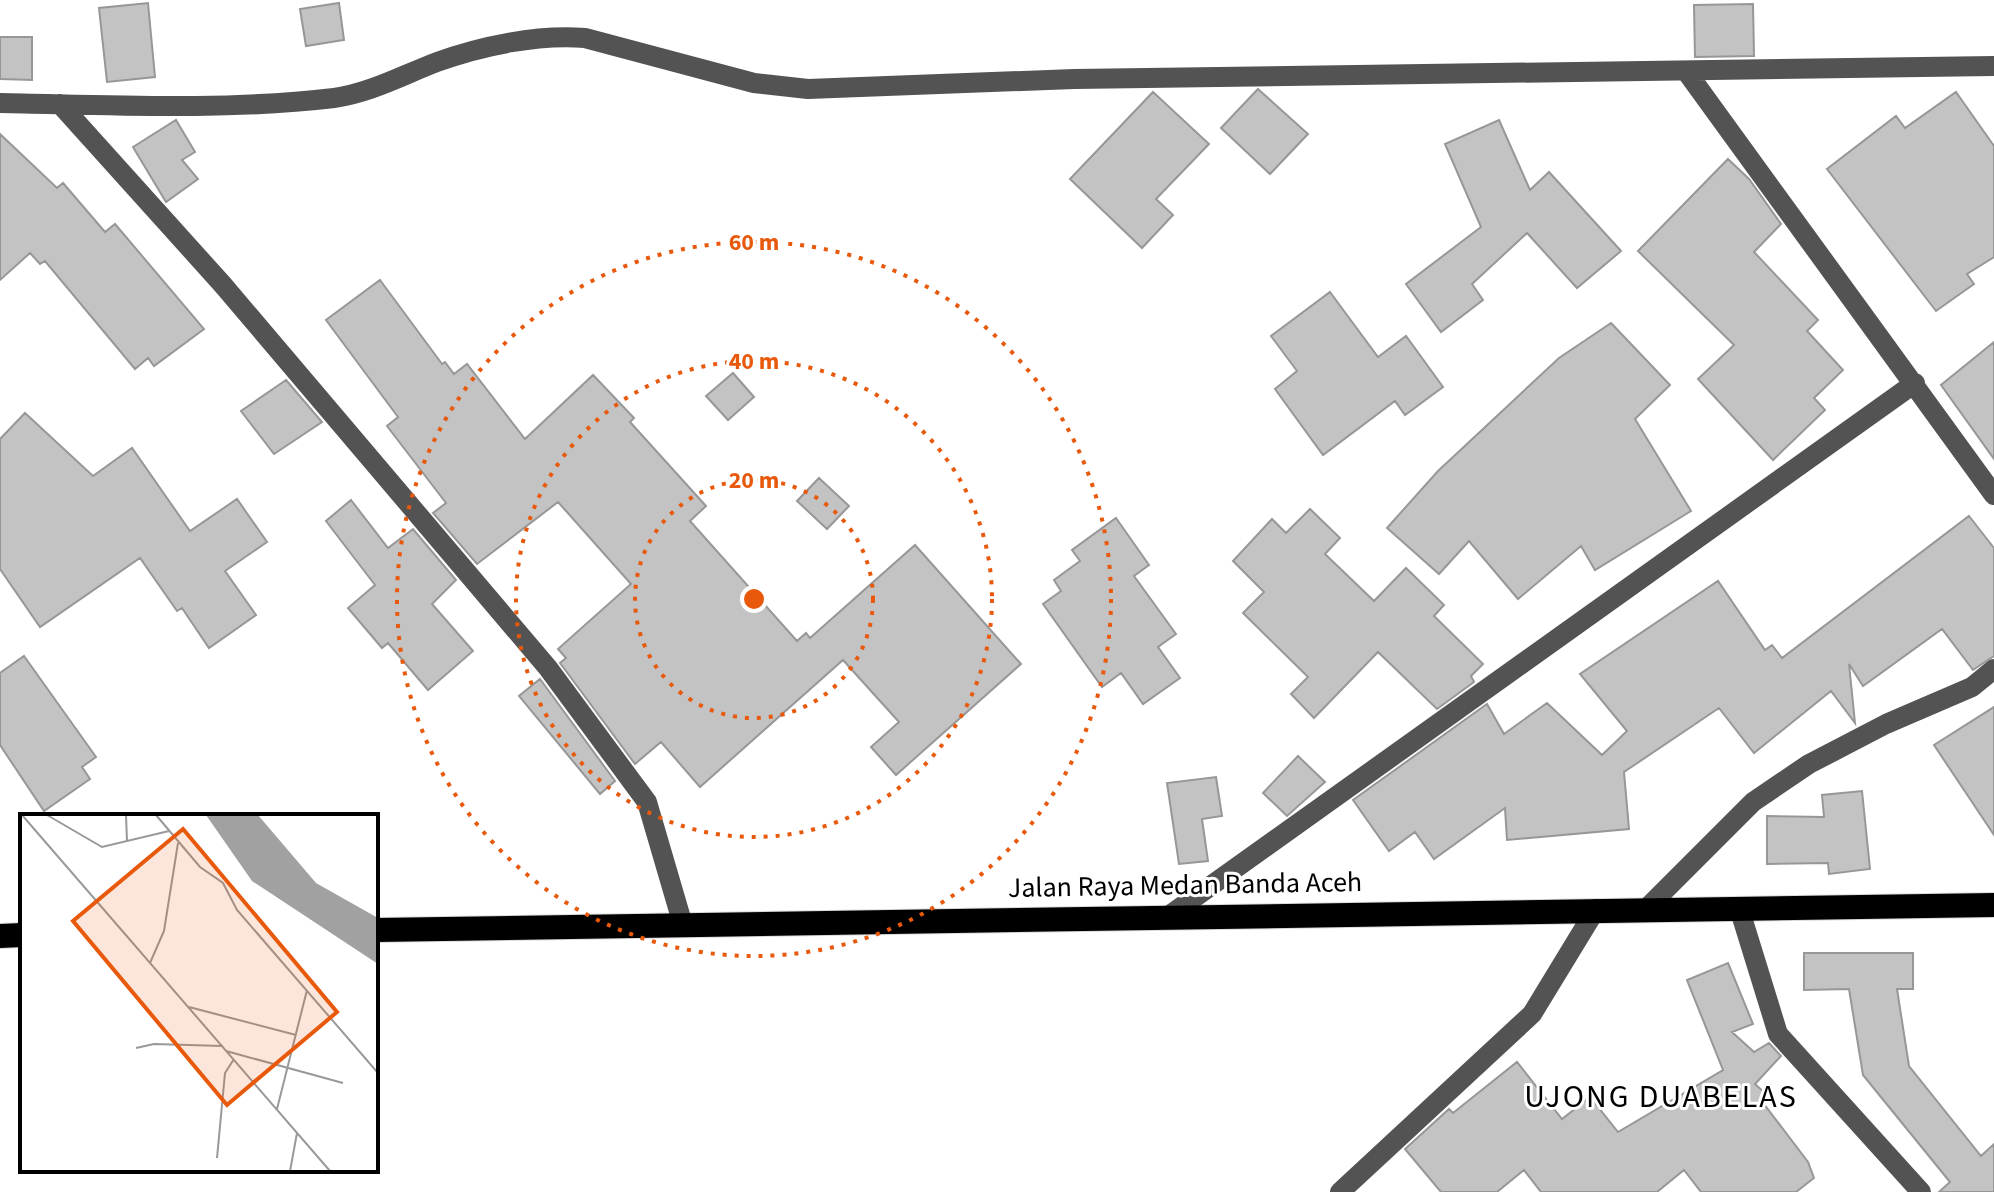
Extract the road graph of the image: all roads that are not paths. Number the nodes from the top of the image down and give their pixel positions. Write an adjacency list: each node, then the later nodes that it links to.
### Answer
1 (1994, 66): 2 (street)
2 (1686, 71): 4 (street); 5 (street)
3 (0, 103): 4 (street)
4 (60, 104): 13 (street)
5 (1915, 383): 6 (street); 12 (street)
6 (1994, 495)
7 (1994, 669): 10 (street)
8 (1994, 905): 11 (highway, Jalan Raya Medan Banda Aceh)
9 (1596, 909): 10 (highway, Jalan Raya Medan Banda Aceh); 12 (highway, Jalan Raya Medan Banda Aceh); 17 (street)
10 (1645, 910): 11 (highway, Jalan Raya Medan Banda Aceh)
11 (1740, 911): 18 (street)
12 (1170, 915): 13 (highway, Jalan Raya Medan Banda Aceh)
13 (683, 925): 14 (highway, Jalan Raya Medan Banda Aceh)
14 (378, 930)
15 (20, 935): 16 (highway)
16 (0, 936)
17 (1340, 1192)
18 (1921, 1192)

